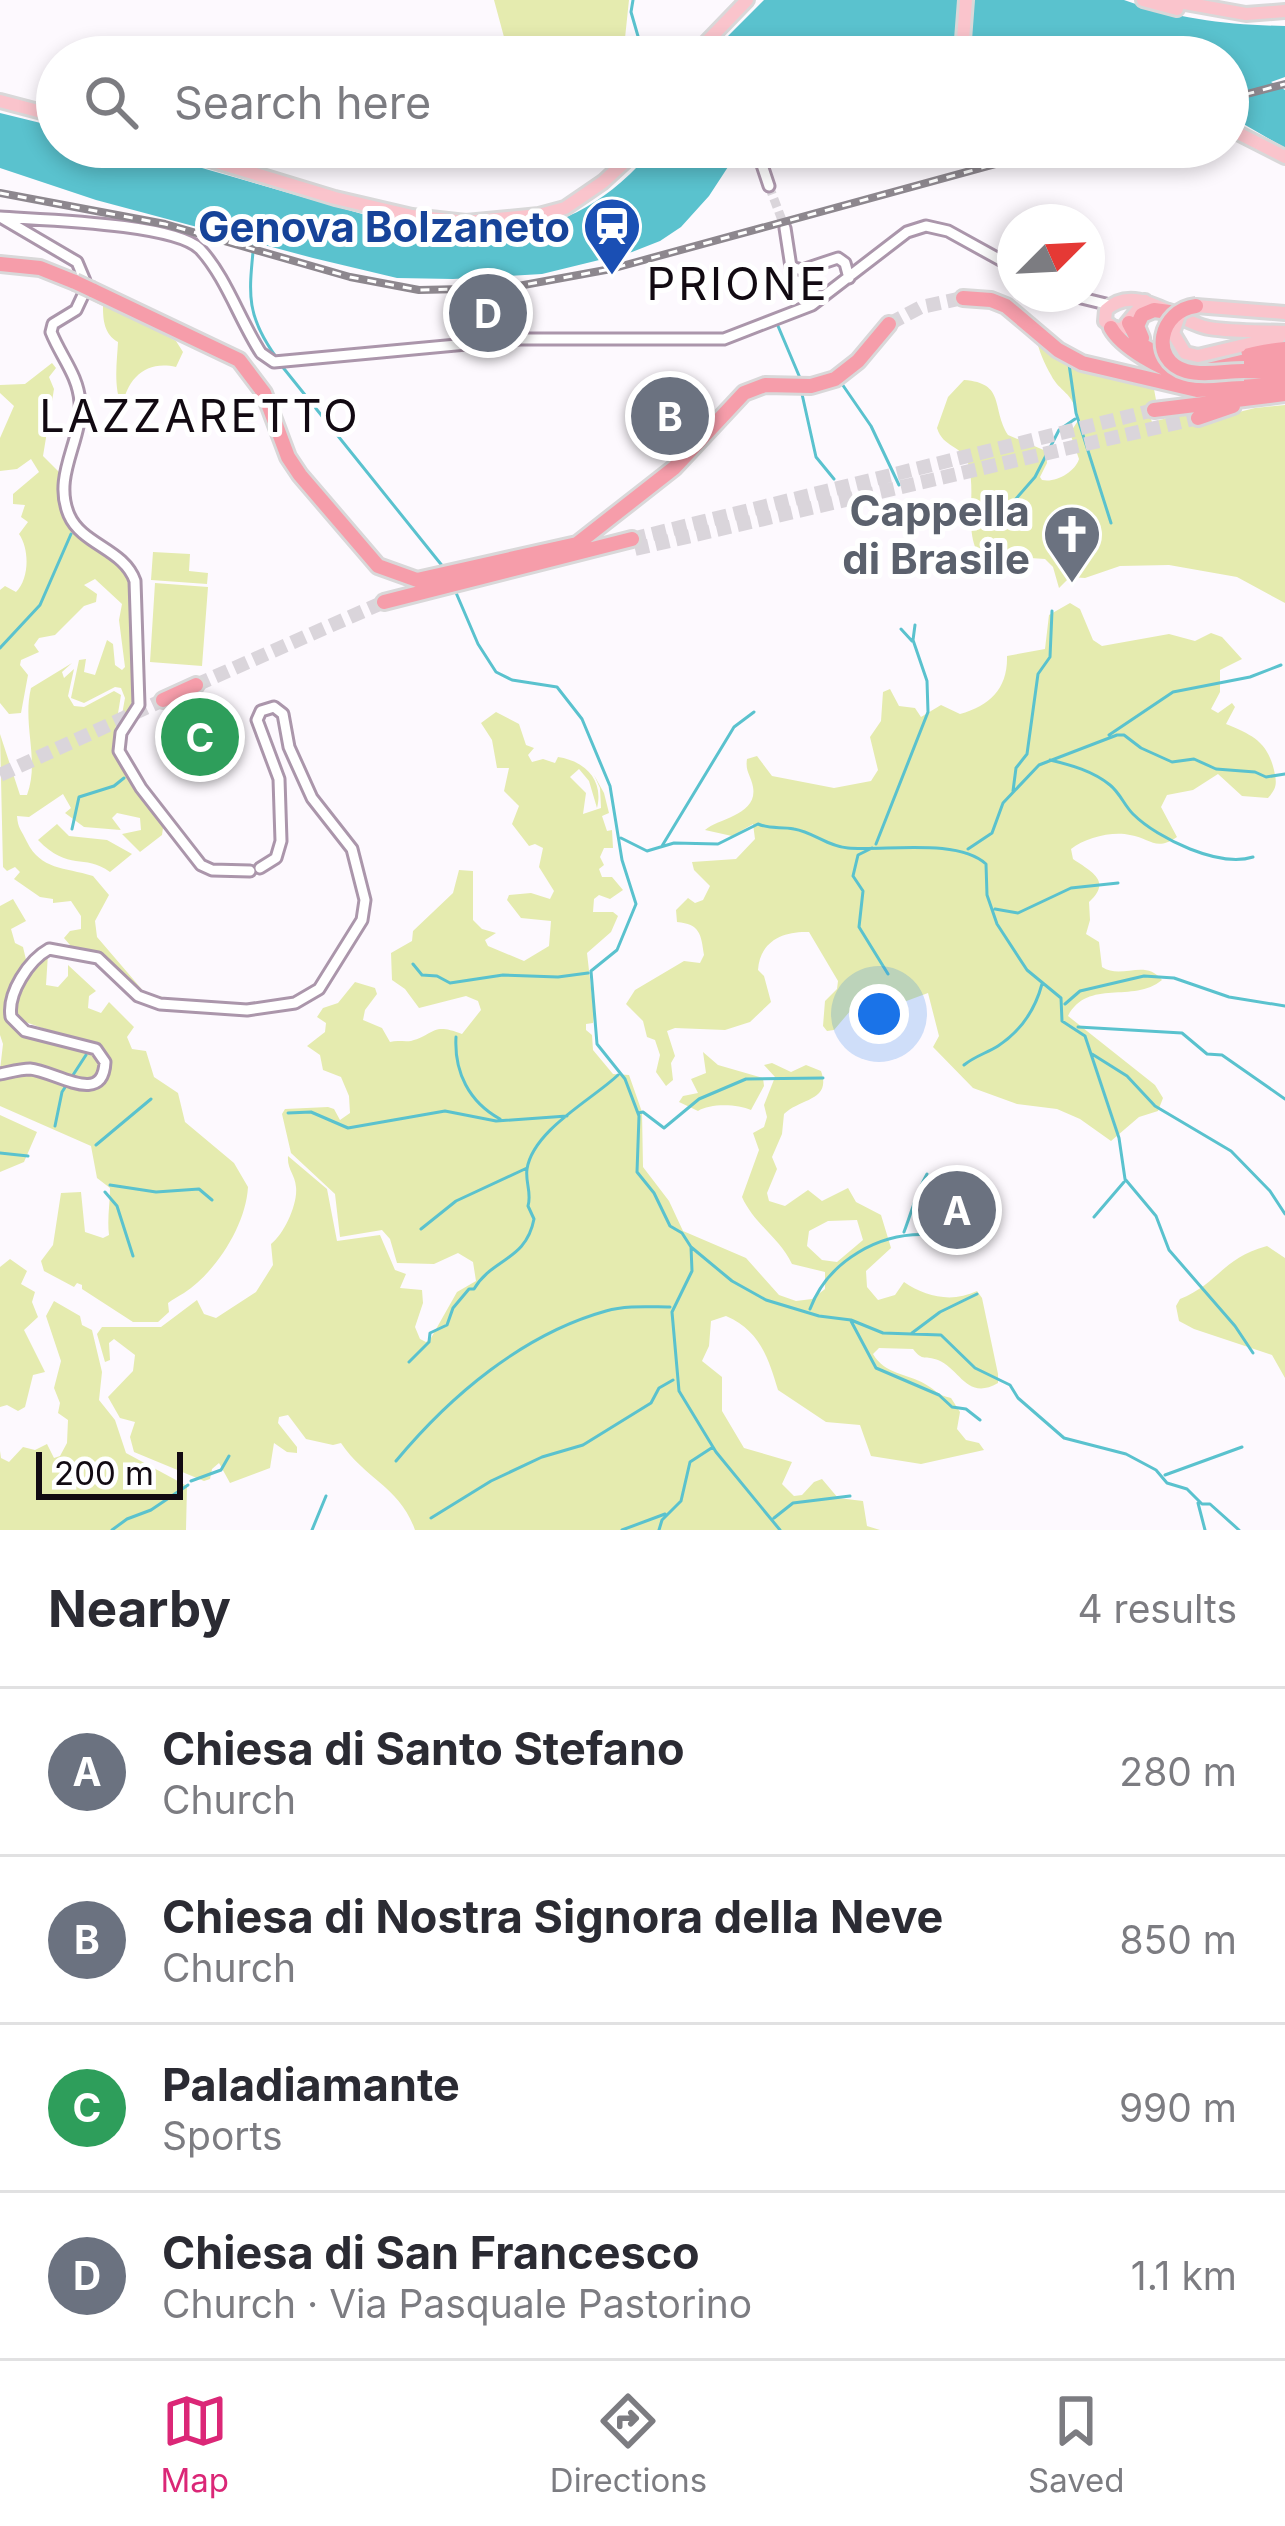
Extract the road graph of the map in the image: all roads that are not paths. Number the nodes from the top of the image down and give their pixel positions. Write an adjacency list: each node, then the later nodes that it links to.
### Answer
1 (747, 0): 7 (main road)
2 (965, 0): 8 (main road)
3 (1143, 0): 5 (main road)
4 (1168, 0): 5 (main road)
5 (1247, 11): 6 (main road)
6 (1281, 16)
7 (712, 36)
8 (963, 36)
9 (0, 101): 10 (main road)
10 (36, 110)
11 (1249, 139): 12 (main road)
12 (1285, 157)
13 (236, 168): 14 (main road)
14 (617, 168)
15 (763, 168): 16 (street)
16 (769, 186)
17 (0, 217): 18 (street)
18 (21, 225): 22 (street); 23 (street)
19 (785, 228): 22 (street)
20 (997, 258): 22 (street)
21 (0, 264): 23 (highway)
22 (848, 274)
23 (84, 286): 30 (highway); 46 (street)
24 (963, 298): 37 (highway)
25 (1196, 306): 28 (main road); 34 (main road, bridge); 34 (highway, bridge)
26 (1106, 312): 29 (main road); 29 (main road); 34 (highway)
27 (1169, 312): 29 (main road); 31 (main road); 33 (highway)
28 (1285, 313)
29 (1129, 314): 33 (highway)
30 (889, 324)
31 (1285, 334): 34 (main road)
32 (1285, 349): 34 (highway)
33 (1176, 360): 34 (highway)
34 (1247, 362): 35 (highway); 36 (highway)
35 (1285, 362)
36 (1285, 372)
37 (1285, 384)
38 (1285, 394): 40 (highway)
39 (1267, 401): 41 (highway)
40 (1154, 410)
41 (1198, 418)
42 (628, 545): 43 (highway)
43 (385, 602)
44 (196, 685): 45 (highway)
45 (163, 700)
46 (0, 1075)

